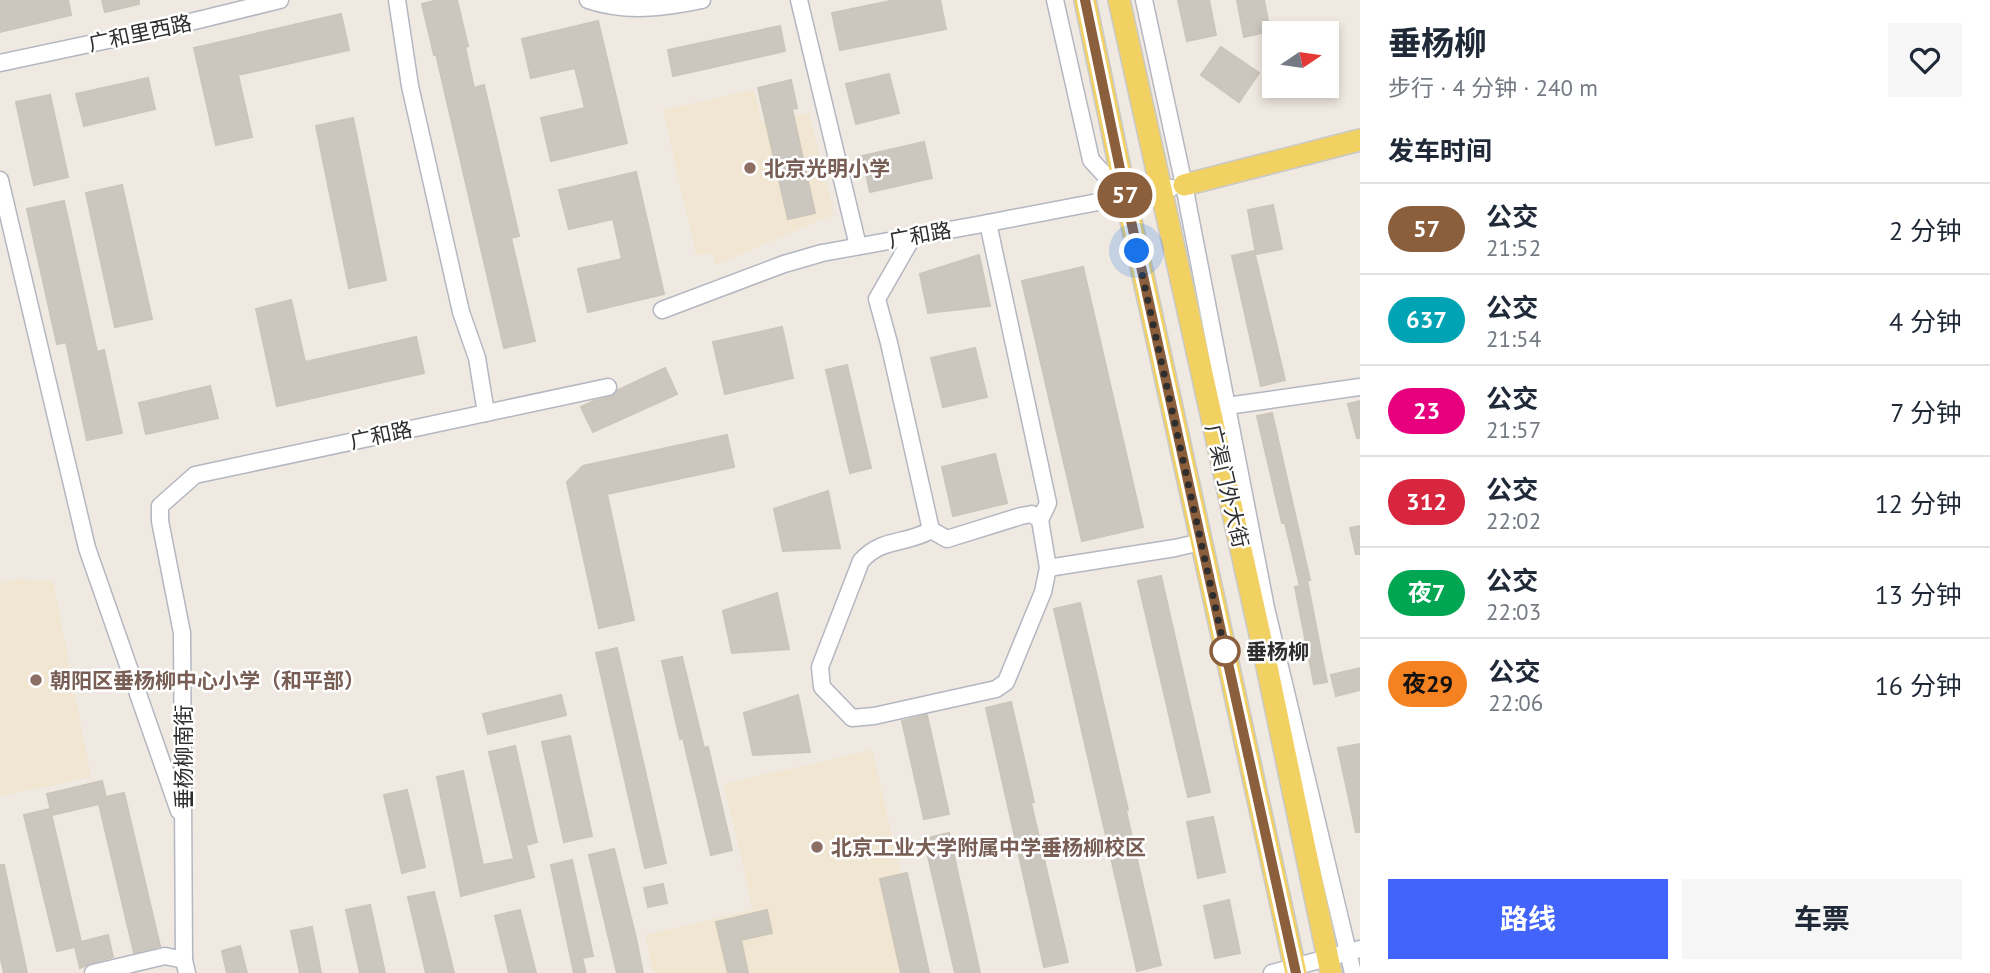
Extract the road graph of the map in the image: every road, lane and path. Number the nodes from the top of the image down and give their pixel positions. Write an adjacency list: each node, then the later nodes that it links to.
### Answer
1 (280, 0): 10 (street, 广和里西路)
2 (397, 0): 23 (street)
3 (588, 0): 4 (street)
4 (702, 0)
5 (799, 0): 18 (street)
6 (1055, 0): 15 (street)
7 (1085, 0): 15 (main road, 广渠门外大街)
8 (1119, 0): 14 (main road, 广渠门外大街)
9 (1144, 0): 13 (street, 广渠门外大街)
10 (0, 63)
11 (1360, 140): 13 (main road)
12 (0, 180): 29 (street)
13 (1184, 185): 14 (street, 广和路); 22 (street, 广渠门外大街)
14 (1161, 190): 15 (street, 广和路); 30 (main road, 广渠门外大街)
15 (1126, 198): 16 (street, 广和路); 27 (main road, 广渠门外大街)
16 (988, 223): 17 (street, 广和路); 25 (street)
17 (912, 237): 18 (street, 广和路); 26 (street)
18 (858, 246): 19 (street, 广和路)
19 (662, 310)
20 (608, 387): 23 (street, 广和路)
21 (1360, 387): 22 (street)
22 (1227, 406): 30 (street, 广渠门外大街)
23 (486, 413): 24 (street, 广和路)
24 (195, 475): 29 (street, 垂杨柳南街)
25 (1040, 520): 26 (street); 28 (street)
26 (931, 530): 28 (street)
27 (1201, 542): 28 (street); 32 (main road, 广渠门外大街)
28 (1048, 568)
29 (183, 823): 31 (street, 垂杨柳南街)
30 (1345, 963): 32 (street)
31 (186, 967): 33 (street)
32 (1295, 971): 34 (street)
33 (93, 973)
34 (1272, 973)

